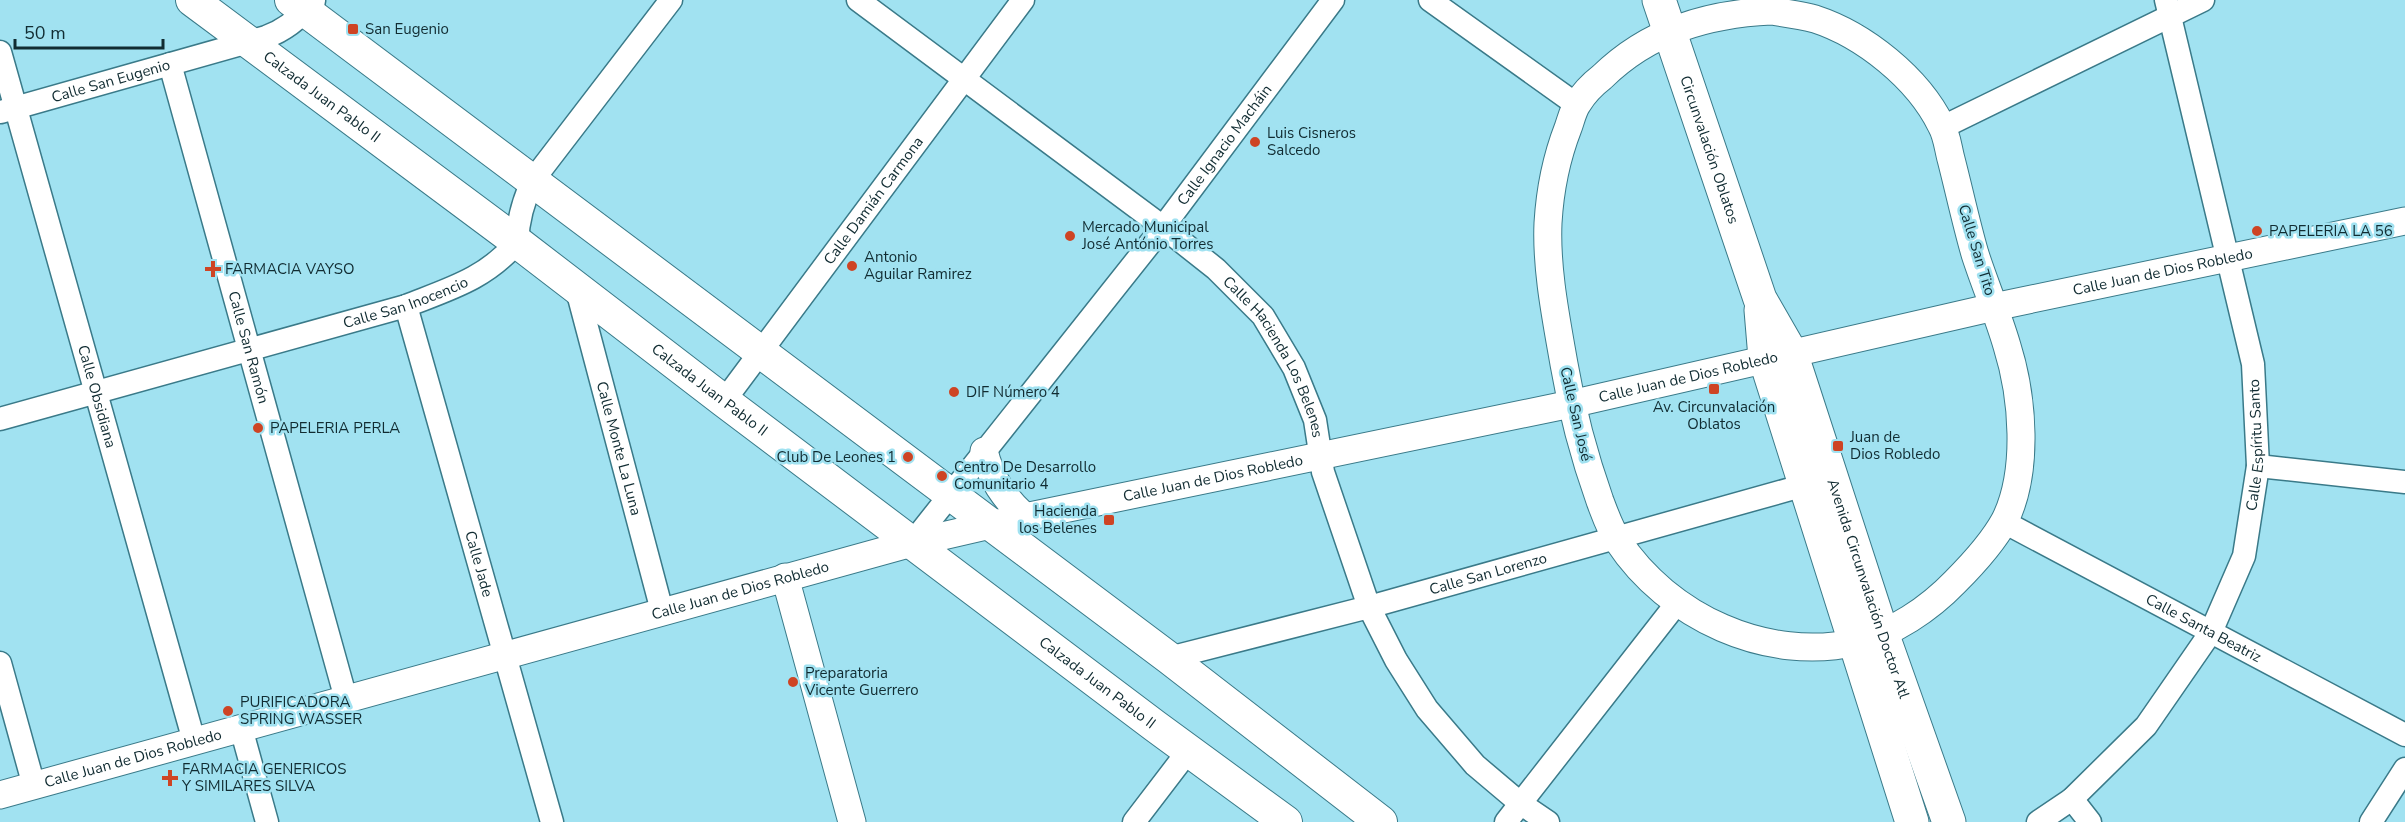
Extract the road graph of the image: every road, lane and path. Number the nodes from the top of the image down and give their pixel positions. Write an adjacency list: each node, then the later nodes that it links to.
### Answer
1 (192, 0): 13 (main road, Calzada Juan Pablo II)
2 (671, 0): 20 (street)
3 (858, 0): 16 (street, Calle Hacienda Los Belenes)
4 (1023, 0): 16 (street, Calle Damián Carmona)
5 (1333, 0): 22 (street, Calle Ignacio Macháin)
6 (1430, 0): 17 (street)
7 (1659, 0): 12 (main road, Circunvalación Oblatos)
8 (2204, 0): 10 (street)
9 (304, 4): 13 (street, Calle San Eugenio); 20 (main road)
10 (2168, 8): 19 (street); 24 (street, Calle Espíritu Santo)
11 (1814, 9): 12 (street, Calle San Tito); 19 (street, Calle San Tito)
12 (1670, 30): 17 (street, Calle San José); 30 (main road, Circunvalación Oblatos)
13 (247, 42): 15 (street, Calle San Eugenio); 23 (main road, Calzada Juan Pablo II)
14 (0, 52): 18 (street, Calle Obsidiana)
15 (170, 64): 18 (street, Calle San Eugenio); 28 (street, Calle San Ramón)
16 (963, 80): 22 (street, Calle Hacienda Los Belenes); 29 (street, Calle Damián Carmona)
17 (1577, 105): 33 (street, Calle San José)
18 (8, 111): 31 (street, Calle Obsidiana)
19 (1943, 127): 27 (street, Calle San Tito)
20 (533, 180): 23 (street); 29 (main road)
21 (2405, 222): 24 (street, Calle Juan de Dios Robledo)
22 (1163, 227): 35 (street, Calle Ignacio Macháin); 36 (street, Calle Hacienda Los Belenes)
23 (517, 242): 25 (main road, Calzada Juan Pablo II); 26 (street, Calle San Inocencio)
24 (2228, 260): 27 (street, Calle Juan de Dios Robledo); 37 (street, Calle Espíritu Santo)
25 (576, 286): 32 (main road, Calzada Juan Pablo II); 49 (street, Calle Monte La Luna)
26 (406, 306): 28 (street, Calle San Inocencio); 52 (street, Calle Jade)
27 (1994, 307): 30 (street, Calle Juan de Dios Robledo); 42 (street, Calle San Tito)
28 (249, 350): 31 (street, Calle San Inocencio); 55 (street, Calle San Ramón)
29 (761, 351): 32 (street, Calle Damián Carmona); 40 (main road)
30 (1778, 356): 33 (street, Calle Juan de Dios Robledo); 39 (main road, Avenida Circunvalación Doctor Atl); 51 (main road, Avenida Circunvalación Doctor Atl)
31 (95, 393): 34 (street, Calle San Inocencio); 58 (street, Calle Obsidiana)
32 (724, 401): 45 (main road, Calzada Juan Pablo II)
33 (1571, 404): 36 (street, Calle Juan de Dios Robledo); 44 (street, Calle San José)
34 (0, 419)
35 (984, 451): 40 (street, Calle Ignacio Macháin); 41 (street)
36 (1321, 455): 41 (street, Calle Juan de Dios Robledo); 48 (street, Calle Hacienda Los Belenes)
37 (2258, 466): 38 (street); 50 (street, Calle Espíritu Santo)
38 (2405, 482)
39 (1805, 485): 44 (street, Calle San Lorenzo); 51 (main road, Avenida Circunvalación Doctor Atl)
40 (951, 494): 43 (main road); 45 (street, Calle Ignacio Macháin)
41 (1025, 517): 43 (street, Calle Juan de Dios Robledo)
42 (2004, 522): 50 (street, Calle Santa Beatriz); 51 (street, Calle San Tito)
43 (990, 525): 45 (street, Calle Juan de Dios Robledo); 53 (main road)
44 (1616, 539): 47 (street, Calle San José); 48 (street, Calle San Lorenzo)
45 (912, 543): 46 (street, Calle Juan de Dios Robledo); 59 (main road, Calzada Juan Pablo II)
46 (785, 576): 49 (street, Calle Juan de Dios Robledo); 67 (street)
47 (1677, 603): 51 (street, Calle San José); 64 (street)
48 (1369, 607): 53 (street, Calle San Lorenzo); 64 (street, Calle Hacienda Los Belenes)
49 (662, 611): 52 (street, Calle Juan de Dios Robledo)
50 (2211, 632): 57 (street, Calle Santa Beatriz); 63 (street, Calle Espíritu Santo)
51 (1869, 638): 73 (main road, Avenida Circunvalación Doctor Atl); 74 (main road, Avenida Circunvalación Doctor Atl)
52 (505, 655): 55 (street, Calle Juan de Dios Robledo); 66 (street, Calle Jade)
53 (1169, 658): 70 (main road)
54 (0, 663): 61 (street)
55 (346, 699): 56 (street, Calle Juan de Dios Robledo)
56 (241, 728): 58 (street, Calle Juan de Dios Robledo); 65 (street)
57 (2405, 735)
58 (194, 741): 61 (street, Calle Juan de Dios Robledo)
59 (1189, 750): 68 (street); 69 (main road, Calzada Juan Pablo II)
60 (2405, 769): 77 (street)
61 (34, 786): 62 (street, Calle Juan de Dios Robledo)
62 (0, 795)
63 (2072, 799): 75 (street, Calle Espíritu Santo); 76 (street)
64 (1520, 803): 71 (street); 72 (street, Calle Hacienda Los Belenes)
65 (267, 822)
66 (552, 822)
67 (852, 822)
68 (1134, 822)
69 (1286, 822)
70 (1381, 822)
71 (1506, 822)
72 (1548, 822)
73 (1912, 822)
74 (1949, 822)
75 (2038, 822)
76 (2090, 822)
77 (2371, 822)

